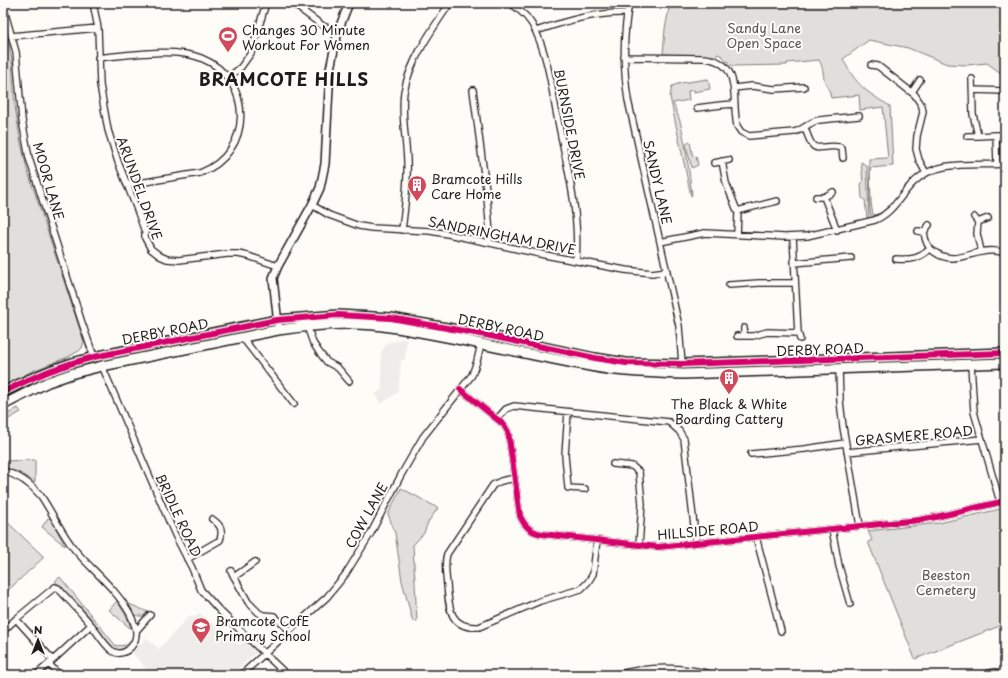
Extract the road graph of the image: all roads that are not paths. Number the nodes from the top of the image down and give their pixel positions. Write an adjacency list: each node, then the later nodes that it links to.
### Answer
1 (94, 3): 10 (street, ARUNDEL DRIVE)
2 (266, 3): 17 (street)
3 (292, 3): 11 (street)
4 (349, 3): 11 (street)
5 (450, 3): 50 (street)
6 (510, 3): 12 (street, BURNSIDE DRIVE)
7 (629, 3): 9 (street, SANDY LANE)
8 (3, 6): 13 (street, MOOR LANE)
9 (627, 13): 12 (street); 14 (street, SANDY LANE)
10 (98, 28): 13 (street); 15 (street, ARUNDEL DRIVE)
11 (338, 31): 46 (street)
12 (536, 31): 65 (street, BURNSIDE DRIVE)
13 (11, 36): 82 (street, MOOR LANE)
14 (624, 57): 21 (street); 56 (street, SANDY LANE)
15 (98, 58): 17 (street); 41 (street, ARUNDEL DRIVE)
16 (876, 64): 25 (street)
17 (228, 78): 41 (street)
18 (972, 79): 23 (street)
19 (920, 80): 25 (street)
20 (804, 87): 21 (street)
21 (734, 88): 26 (street)
22 (473, 90): 57 (street)
23 (973, 90): 24 (street); 33 (street)
24 (1005, 91)
25 (912, 92): 40 (street)
26 (735, 104): 27 (street); 29 (street)
27 (697, 108)
28 (859, 116): 29 (street)
29 (805, 128): 34 (street)
30 (996, 135): 31 (street); 33 (street); 38 (street)
31 (1005, 135)
32 (967, 136): 33 (street)
33 (978, 136)
34 (843, 158)
35 (729, 160): 36 (street)
36 (722, 161): 37 (street); 47 (street)
37 (714, 163)
38 (997, 164): 39 (street); 40 (street)
39 (1005, 164)
40 (926, 173): 51 (street)
41 (127, 185): 67 (street, ARUNDEL DRIVE)
42 (833, 192): 44 (street)
43 (816, 197): 44 (street)
44 (824, 197): 51 (street)
45 (777, 201): 47 (street)
46 (312, 205): 50 (street, SANDRINGHAM DRIVE); 67 (street)
47 (737, 211): 54 (street)
48 (988, 218): 59 (street)
49 (929, 225): 53 (street)
50 (402, 230): 57 (street, SANDRINGHAM DRIVE)
51 (837, 230): 55 (street)
52 (918, 231): 53 (street)
53 (924, 232): 58 (street)
54 (738, 235): 55 (street); 56 (street)
55 (793, 237): 66 (street)
56 (660, 242): 68 (street, SANDY LANE)
57 (489, 243): 65 (street, SANDRINGHAM DRIVE)
58 (930, 249): 59 (street); 64 (street)
59 (981, 251): 61 (street)
60 (905, 252): 64 (street)
61 (1005, 253)
62 (851, 258): 66 (street)
63 (896, 259): 64 (street)
64 (904, 259)
65 (576, 260): 68 (street, SANDRINGHAM DRIVE)
66 (794, 263): 70 (street)
67 (278, 266): 73 (street)
68 (667, 271): 84 (street, SANDY LANE)
69 (738, 278): 71 (street)
70 (795, 283): 71 (street); 78 (street)
71 (739, 284): 72 (street)
72 (729, 286)
73 (277, 320): 76 (street); 82 (highway, DERBY ROAD); 84 (highway, DERBY ROAD)
74 (307, 326): 76 (highway, DERBY ROAD); 80 (highway, DERBY ROAD); 88 (street)
75 (744, 328): 78 (street)
76 (278, 330): 79 (highway, DERBY ROAD)
77 (737, 336): 78 (street)
78 (744, 336)
79 (242, 337): 86 (highway, DERBY ROAD); 91 (street)
80 (481, 344): 87 (highway, DERBY ROAD); 89 (street, COW LANE)
81 (1005, 353): 84 (highway, DERBY ROAD)
82 (94, 357): 90 (highway, DERBY ROAD)
83 (1005, 363): 85 (highway, DERBY ROAD)
84 (682, 364)
85 (971, 365): 87 (highway, DERBY ROAD); 95 (street)
86 (102, 366): 92 (highway, DERBY ROAD); 111 (street, BRIDLE ROAD)
87 (839, 369): 96 (street)
88 (349, 380)
89 (460, 389): 94 (street, HILLSIDE ROAD); 123 (street, COW LANE)
90 (3, 392)
91 (294, 404)
92 (3, 405)
93 (568, 412): 94 (street); 102 (street); 109 (street)
94 (497, 419): 101 (street, HILLSIDE ROAD)
95 (982, 439): 97 (street, GRASMERE ROAD); 103 (street)
96 (845, 443): 97 (street); 98 (street)
97 (848, 452): 105 (street)
98 (751, 454)
99 (613, 464): 110 (street)
100 (3, 471): 121 (street)
101 (515, 478): 108 (street, HILLSIDE ROAD); 108 (street)
102 (585, 489)
103 (1003, 501): 105 (street, HILLSIDE ROAD)
104 (212, 519): 111 (street)
105 (860, 526): 106 (street, HILLSIDE ROAD)
106 (832, 529): 107 (street, HILLSIDE ROAD); 115 (street)
107 (756, 537): 109 (street, HILLSIDE ROAD); 119 (street)
108 (597, 540): 110 (street, HILLSIDE ROAD)
109 (696, 543): 110 (street, HILLSIDE ROAD)
110 (640, 545)
111 (187, 559): 125 (street, BRIDLE ROAD)
112 (255, 561): 114 (street)
113 (231, 571): 114 (street)
114 (234, 577): 123 (street)
115 (850, 604)
116 (150, 615): 121 (street)
117 (16, 619): 120 (street); 122 (street); 126 (street)
118 (787, 622): 119 (street)
119 (780, 624): 124 (street)
120 (91, 625): 121 (street); 126 (street)
121 (136, 630)
122 (3, 631)
123 (290, 631): 125 (street, COW LANE)
124 (782, 631)
125 (265, 653): 130 (street, COW LANE); 131 (street, BRIDLE ROAD)
126 (51, 662): 128 (street); 129 (street)
127 (995, 672): 135 (street)
128 (36, 675)
129 (59, 675)
130 (242, 675)
131 (287, 675)
132 (616, 675): 133 (street)
133 (715, 675)
134 (971, 675): 135 (street)
135 (986, 675)

